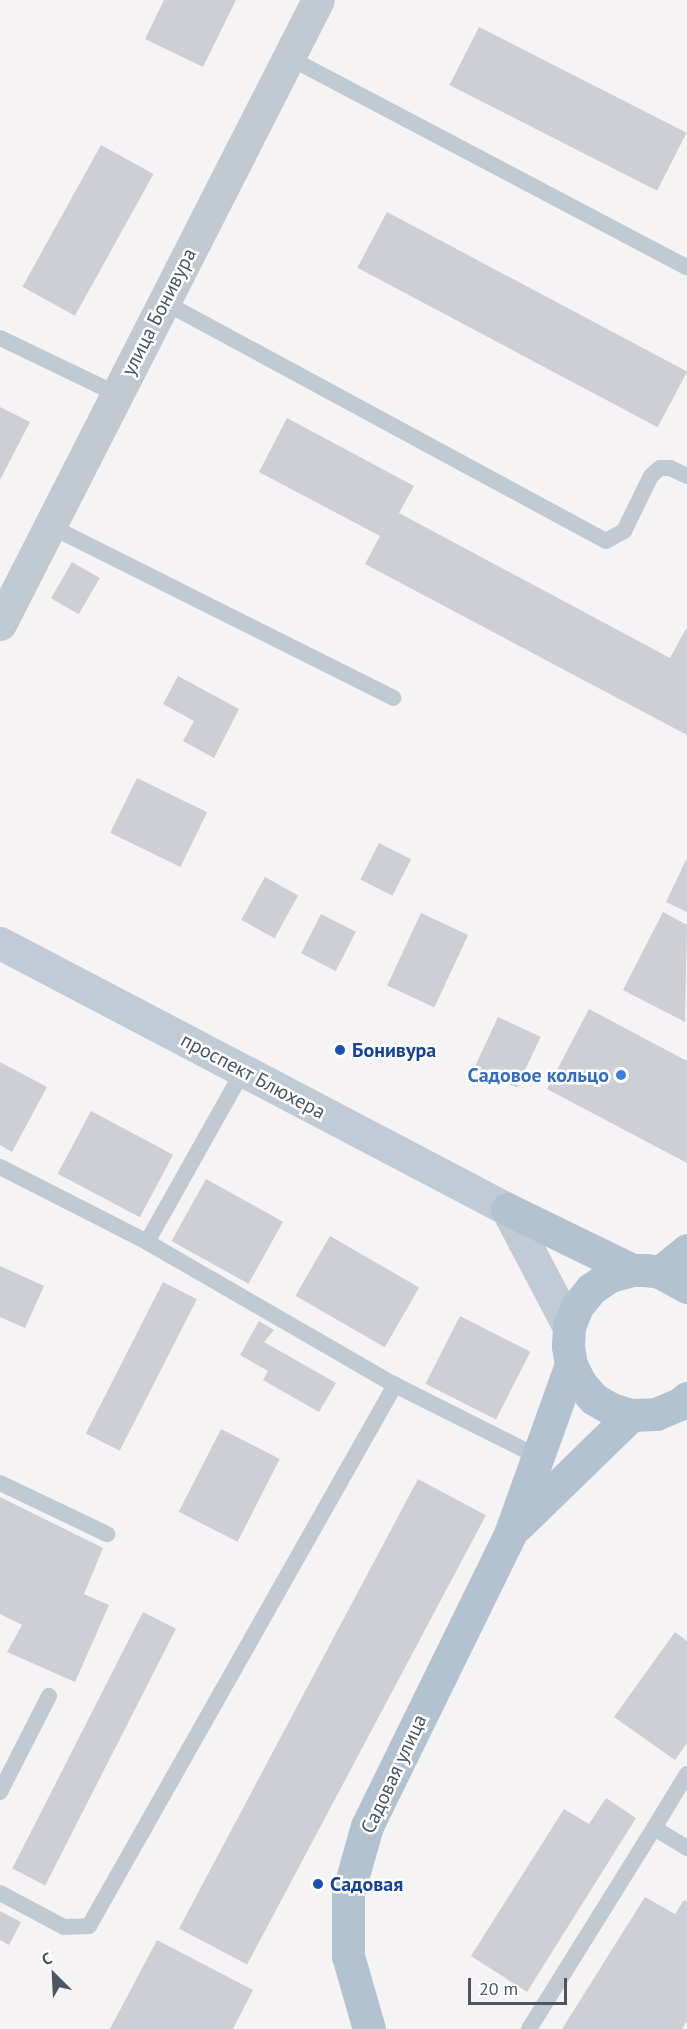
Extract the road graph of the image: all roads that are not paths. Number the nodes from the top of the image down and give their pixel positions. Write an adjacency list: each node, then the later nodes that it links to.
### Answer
1 (318, 0): 2 (street, улица Бонивура)
2 (288, 57): 3 (lane); 4 (street, улица Бонивура)
3 (687, 267)
4 (164, 302): 6 (street, улица Бонивура); 7 (lane)
5 (0, 338): 6 (lane)
6 (117, 393): 8 (street, улица Бонивура)
7 (687, 476)
8 (50, 526): 9 (street, улица Бонивура); 10 (lane)
9 (0, 624)
10 (393, 698)
11 (0, 943): 12 (street, проспект Блюхера)
12 (243, 1071): 14 (street, проспект Блюхера); 15 (lane)
13 (0, 1167): 15 (lane)
14 (507, 1209): 17 (main road); 18 (street)
15 (147, 1242): 20 (lane)
16 (687, 1250): 17 (main road)
17 (660, 1276): 18 (main road)
18 (569, 1327): 19 (main road)
19 (571, 1365): 22 (main road); 23 (main road)
20 (395, 1384): 23 (lane); 32 (lane)
21 (684, 1402): 22 (main road)
22 (631, 1415): 26 (main road)
23 (539, 1457): 26 (main road)
24 (0, 1484): 25 (lane)
25 (107, 1534)
26 (510, 1534): 33 (main road, Садовая улица)
27 (49, 1696): 29 (lane)
28 (687, 1774): 30 (lane)
29 (0, 1792)
30 (654, 1828): 31 (lane); 34 (lane)
31 (687, 1848)
32 (0, 1893)
33 (369, 2029)
34 (529, 2029)

